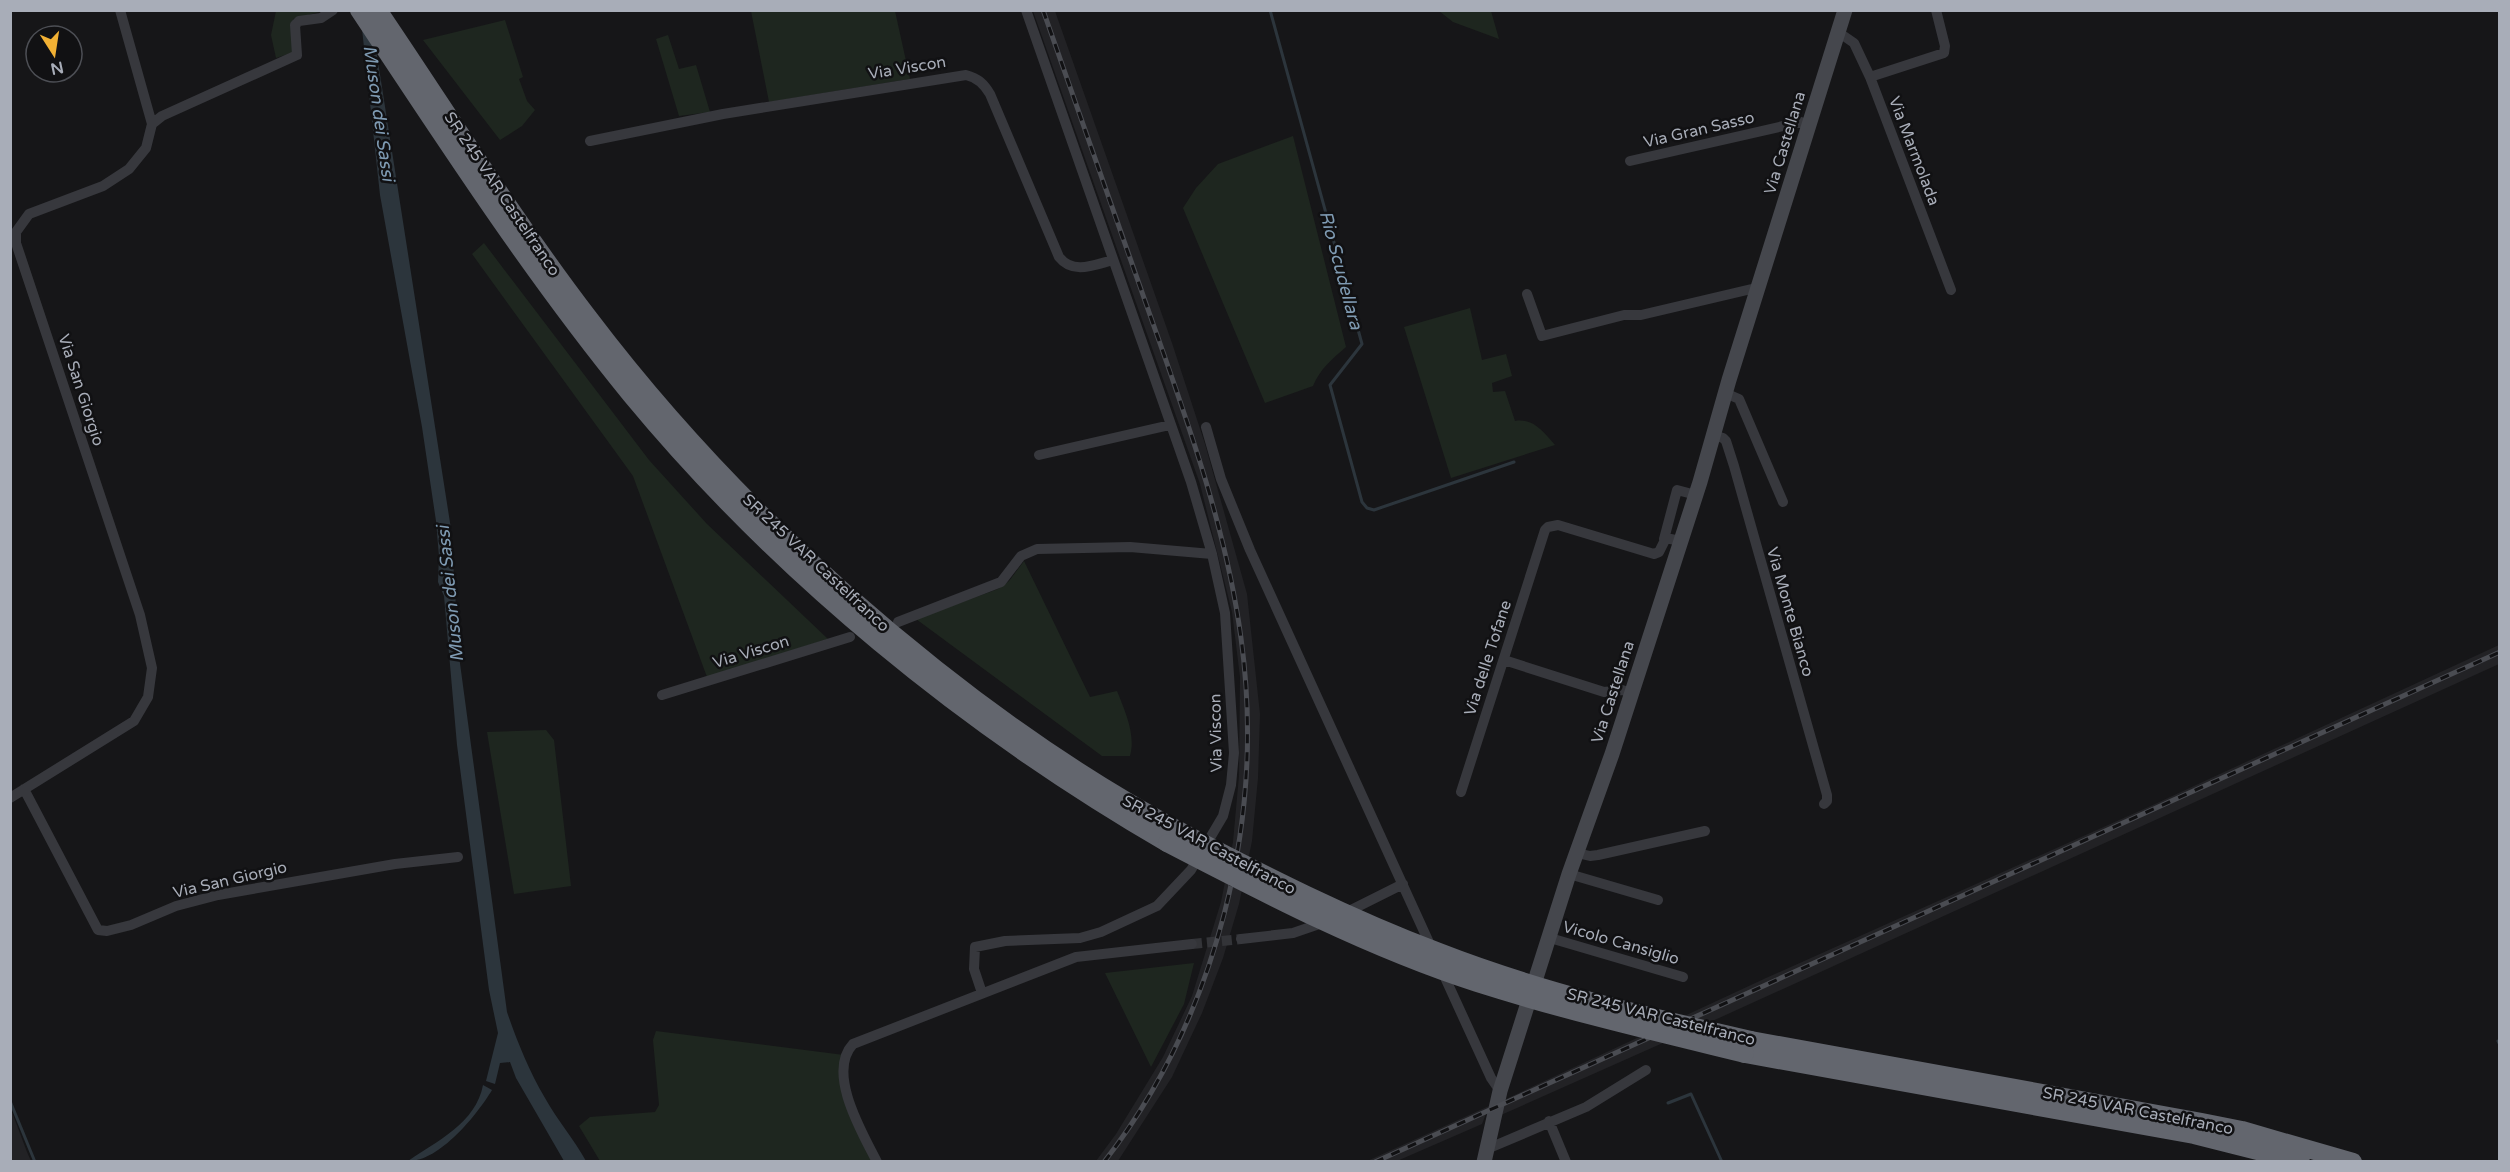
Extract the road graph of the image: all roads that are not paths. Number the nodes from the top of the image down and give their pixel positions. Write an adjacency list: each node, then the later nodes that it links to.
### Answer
1 (120, 10): 11 (street)
2 (333, 10): 11 (street)
3 (359, 10): 38 (highway, SR 245 VAR Castelfranco)
4 (378, 10): 38 (highway, SR 245 VAR Castelfranco)
5 (1026, 10): 14 (street, Via Viscon)
6 (1845, 10): 8 (street, Via Castellana)
7 (1936, 10): 9 (street)
8 (1838, 32): 9 (street, Via Marmolada); 10 (street, Via Castellana)
9 (1870, 76): 16 (street, Via Marmolada)
10 (1809, 123): 13 (street, Via Gran Sasso); 15 (street, Via Castellana)
11 (152, 124): 33 (street, Via San Giorgio)
12 (590, 141): 14 (street, Via Viscon)
13 (1630, 161)
14 (1113, 260): 19 (street, Via Viscon)
15 (1760, 287): 17 (street); 18 (street, Via Castellana)
16 (1951, 290)
17 (1527, 294)
18 (1725, 393): 21 (street, Via Castellana); 24 (street)
19 (1170, 424): 22 (street); 27 (street, Via Viscon)
20 (1206, 427): 42 (street)
21 (1713, 435): 23 (street, Via Castellana); 36 (street, Via Monte Bianco)
22 (1039, 455)
23 (1696, 495): 25 (street); 26 (street, Via Castellana)
24 (1783, 501)
25 (1664, 539): 26 (street); 30 (street, Via delle Tofane)
26 (1680, 541): 31 (street, Via Castellana)
27 (1212, 554): 28 (street); 48 (street, Via Viscon)
28 (898, 622)
29 (850, 637): 32 (street, Via Viscon)
30 (1504, 660): 31 (street); 34 (street, Via delle Tofane)
31 (1632, 693): 39 (street, Via Castellana)
32 (662, 695)
33 (24, 789): 35 (street, Via San Giorgio); 40 (street, Via San Giorgio)
34 (1461, 792)
35 (10, 798)
36 (1824, 804)
37 (1705, 831): 39 (street)
38 (1173, 836): 52 (highway, SR 245 VAR Castelfranco, bridge)
39 (1577, 853): 41 (street, Via Castellana)
40 (458, 857)
41 (1569, 874): 43 (street); 44 (street, Via Castellana)
42 (1403, 884): 45 (street); 50 (street)
43 (1658, 900)
44 (1550, 938): 47 (street, Vicolo Cansiglio); 50 (street, Via Castellana)
45 (1240, 939)
46 (1192, 944): 48 (street)
47 (1683, 977)
48 (982, 993): 54 (street)
49 (1646, 1070): 51 (street)
50 (1500, 1090): 53 (street, Via Castellana)
51 (1549, 1121): 53 (street); 55 (street)
52 (2265, 1144): 56 (highway, SR 245 VAR Castelfranco); 57 (highway, SR 245 VAR Castelfranco)
53 (1485, 1155)
54 (877, 1161)
55 (1566, 1161)
56 (2301, 1161)
57 (2353, 1161)

